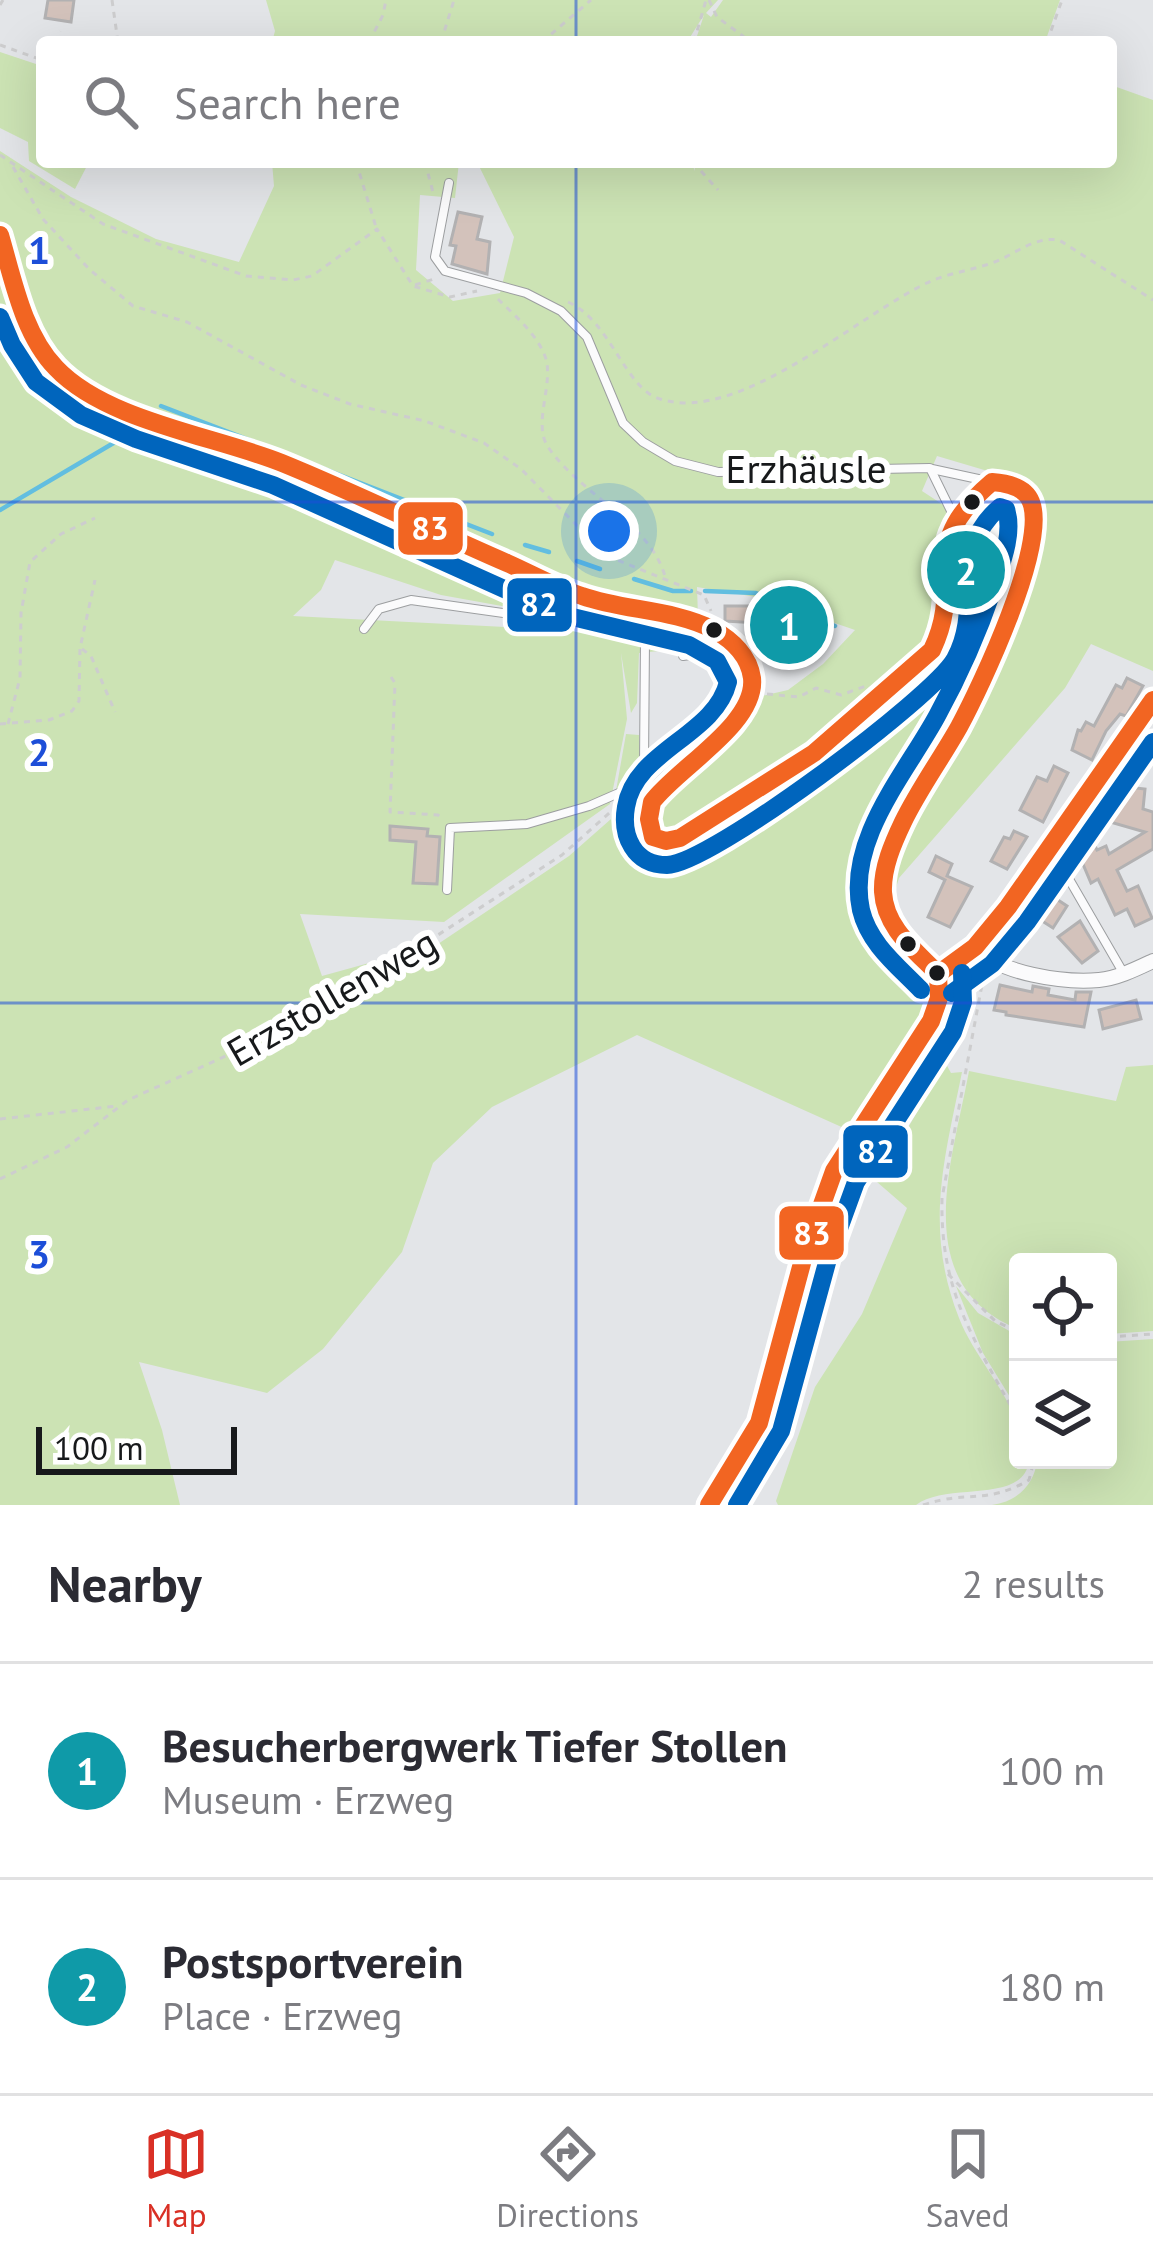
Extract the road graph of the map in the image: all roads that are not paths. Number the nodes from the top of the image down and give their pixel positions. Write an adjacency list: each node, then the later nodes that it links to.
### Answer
1 (449, 184): 3 (lane, Erzhäusle)
2 (0, 235): 8 (street)
3 (930, 468): 4 (lane); 5 (lane, Erzhäusle)
4 (992, 482): 5 (street); 18 (street)
5 (956, 520): 9 (street)
6 (988, 530): 9 (lane)
7 (364, 629): 13 (lane)
8 (712, 630): 10 (lane); 12 (street)
9 (944, 632): 12 (street)
10 (682, 656)
11 (1153, 700): 14 (street)
12 (742, 709): 13 (lane)
13 (647, 780): 15 (lane)
14 (1050, 847): 16 (street); 19 (lane)
15 (447, 890)
16 (975, 947): 18 (street); 19 (street)
17 (1153, 961): 19 (street)
18 (938, 974): 20 (street)
19 (1124, 974)
20 (709, 1505)

